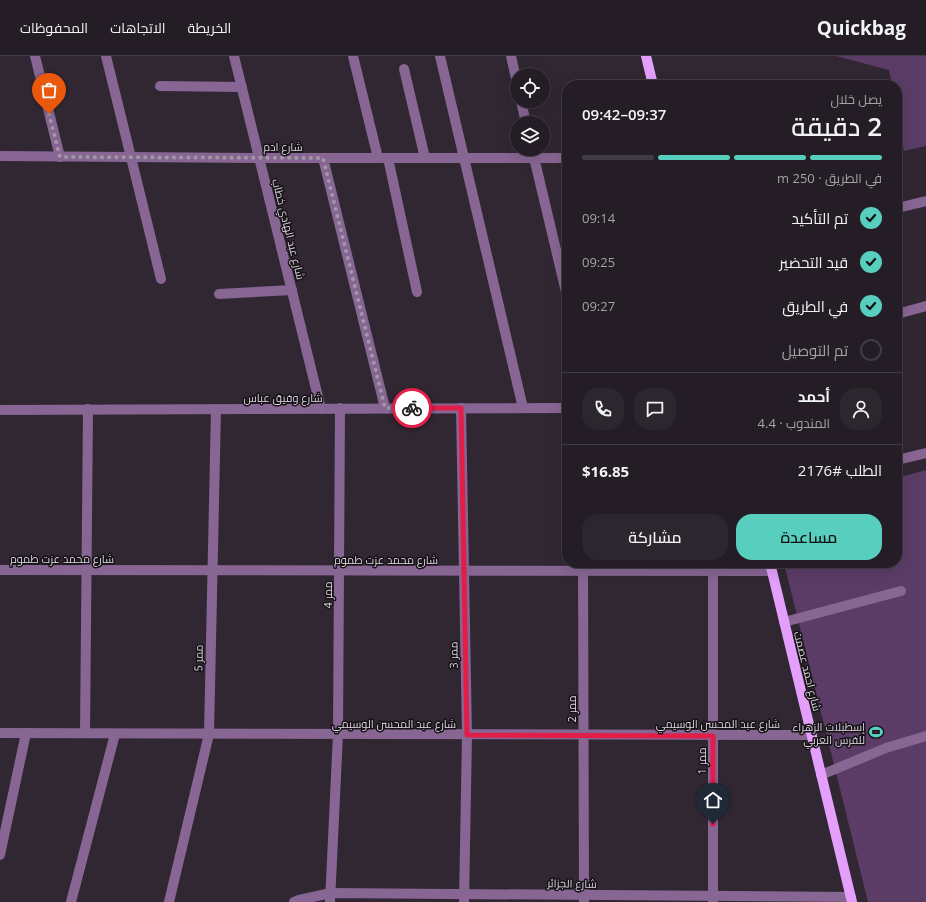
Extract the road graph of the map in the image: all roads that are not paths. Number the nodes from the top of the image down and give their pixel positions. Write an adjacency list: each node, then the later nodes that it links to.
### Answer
1 (35, 56): 17 (street)
2 (106, 56): 19 (street)
3 (234, 56): 12 (street, شارع عبد الهادي خطاب)
4 (353, 56): 22 (street)
5 (440, 56): 24 (street)
6 (511, 56): 8 (street)
7 (646, 56): 10 (main road)
8 (514, 68)
9 (404, 69): 23 (street)
10 (652, 80)
11 (160, 86): 12 (street)
12 (242, 86): 20 (street, شارع عبد الهادي خطاب)
13 (510, 155): 24 (street, شارع ادم)
14 (0, 156): 17 (street, شارع ادم)
15 (534, 156): 27 (street)
16 (550, 156): 18 (street, شارع ادم)
17 (60, 157): 19 (street, شارع ادم)
18 (562, 157)
19 (131, 158): 20 (street, شارع ادم); 28 (street)
20 (260, 158): 21 (street, شارع ادم); 29 (street, شارع عبد الهادي خطاب)
21 (323, 158): 22 (street, شارع ادم); 36 (street)
22 (383, 158): 23 (street, شارع ادم); 30 (street)
23 (425, 158): 24 (street, شارع ادم)
24 (465, 158): 38 (street)
25 (926, 201): 26 (street)
26 (902, 207)
27 (562, 274)
28 (161, 279)
29 (292, 290): 31 (street); 34 (street, شارع عبد الهادي خطاب)
30 (417, 292)
31 (219, 294)
32 (926, 306): 33 (street)
33 (902, 313)
34 (321, 408): 35 (street, شارع وفيق عباس); 41 (street, شارع وفيق عباس)
35 (340, 408): 36 (street, شارع وفيق عباس); 53 (street, ممر 4)
36 (385, 408): 37 (street, شارع وفيق عباس)
37 (461, 408): 38 (street, شارع وفيق عباس); 54 (street, ممر 3)
38 (523, 408): 39 (street, شارع وفيق عباس)
39 (562, 408)
40 (88, 409): 41 (street, شارع وفيق عباس); 42 (street, شارع وفيق عباس); 51 (street)
41 (216, 409): 52 (street, ممر 5)
42 (0, 410)
43 (926, 453): 44 (street)
44 (902, 459)
45 (562, 568): 54 (street, شارع محمد عزت طموم)
46 (583, 568): 65 (street, ممر 2)
47 (616, 568): 55 (street, شارع محمد عزت طموم)
48 (756, 568): 55 (street, شارع محمد عزت طموم)
49 (770, 568): 57 (main road, شارع احمد عصمت)
50 (0, 570): 51 (street, شارع محمد عزت طموم)
51 (87, 570): 52 (street, شارع محمد عزت طموم); 60 (street)
52 (212, 571): 53 (street, شارع محمد عزت طموم); 62 (street, ممر 5)
53 (339, 571): 54 (street, شارع محمد عزت طموم); 63 (street, ممر 4)
54 (464, 571): 64 (street, ممر 3)
55 (713, 571): 67 (street, ممر 1)
56 (901, 591): 57 (street)
57 (784, 622): 66 (main road, شارع احمد عصمت)
58 (0, 733): 59 (street, شارع عبد المحسن الوسيمي)
59 (26, 733): 60 (street, شارع عبد المحسن الوسيمي); 70 (street)
60 (85, 734): 61 (street, شارع عبد المحسن الوسيمي)
61 (115, 734): 62 (street, شارع عبد المحسن الوسيمي); 76 (street)
62 (209, 734): 63 (street, شارع عبد المحسن الوسيمي); 77 (street, ممر 5)
63 (338, 734): 64 (street, شارع عبد المحسن الوسيمي); 71 (street, ممر 4)
64 (467, 735): 65 (street, شارع عبد المحسن الوسيمي); 72 (street, ممر 3)
65 (583, 735): 67 (street, شارع عبد المحسن الوسيمي); 73 (street, ممر 2)
66 (812, 735): 67 (street, شارع عبد المحسن الوسيمي); 69 (main road, شارع احمد عصمت)
67 (713, 736): 74 (street, ممر 1)
68 (926, 736): 69 (street)
69 (821, 775): 75 (main road, شارع احمد عصمت)
70 (0, 855)
71 (331, 897): 72 (street, شارع الجزائر); 78 (street, شارع الجزائر)
72 (464, 898): 73 (street, شارع الجزائر)
73 (584, 899): 74 (street, شارع الجزائر)
74 (713, 899): 75 (street, شارع الجزائر)
75 (852, 900)
76 (71, 902)
77 (169, 902)
78 (294, 902)

